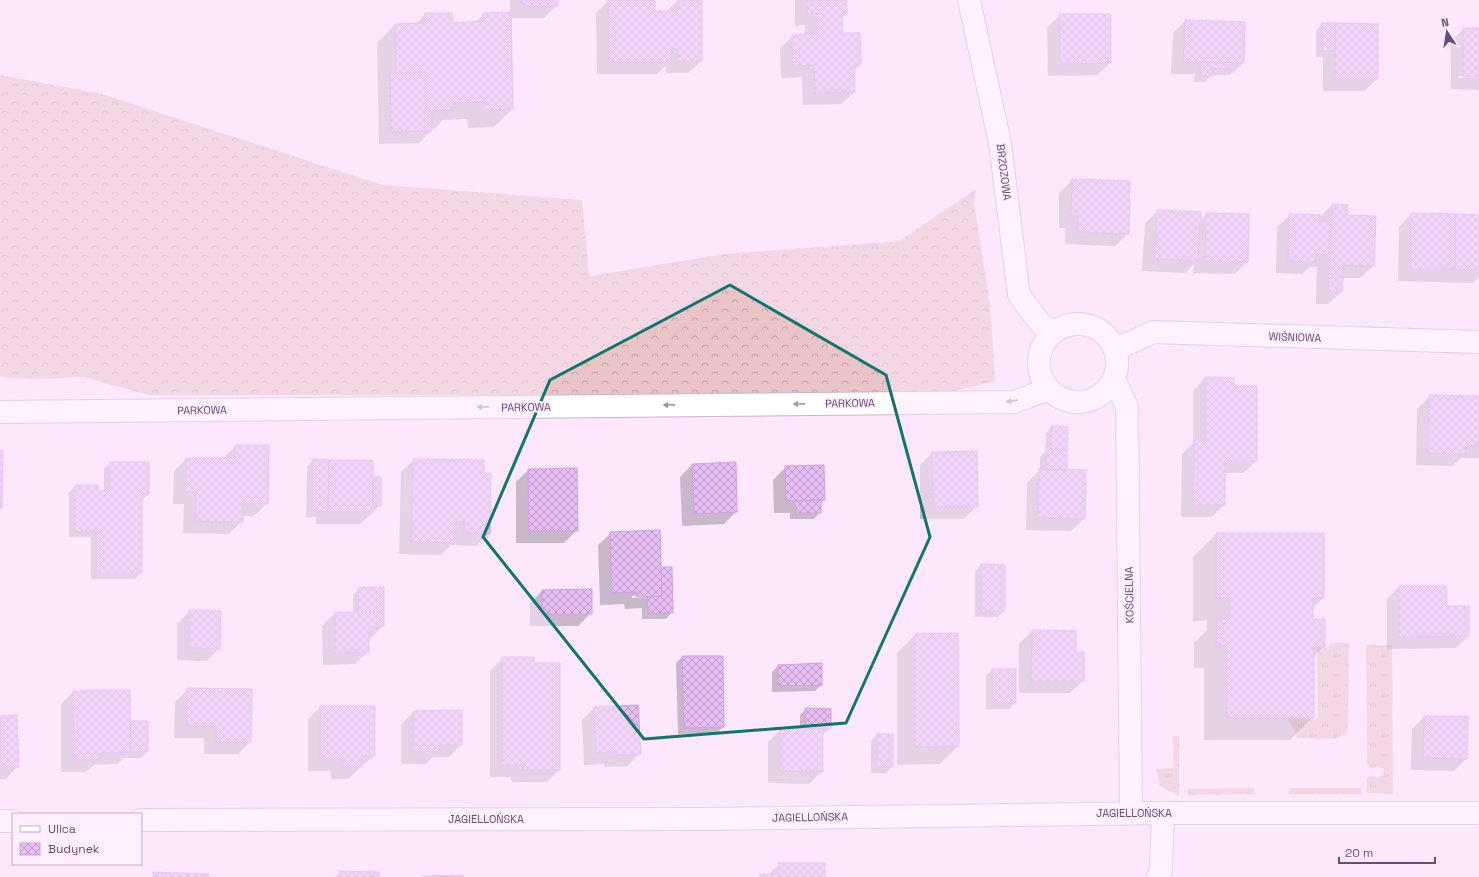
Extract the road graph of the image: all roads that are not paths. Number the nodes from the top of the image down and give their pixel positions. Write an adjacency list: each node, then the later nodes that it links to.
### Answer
1 (969, 0): 2 (street, BRZOZOWA)
2 (1053, 333): 4 (street); 6 (street)
3 (1479, 342): 4 (street, WIŚNIOWA)
4 (1115, 350): 5 (street)
5 (1114, 379): 6 (street); 8 (street, KOŚCIELNA)
6 (1049, 389): 7 (street, PARKOWA, one-way to 7)
7 (0, 412)
8 (1131, 813): 9 (street, JAGIELLOŃSKA); 11 (street, JAGIELLOŃSKA)
9 (1163, 813): 10 (street, JAGIELLOŃSKA); 14 (street)
10 (1479, 813)
11 (142, 820)
12 (0, 821): 13 (street)
13 (12, 821)
14 (1158, 877)

